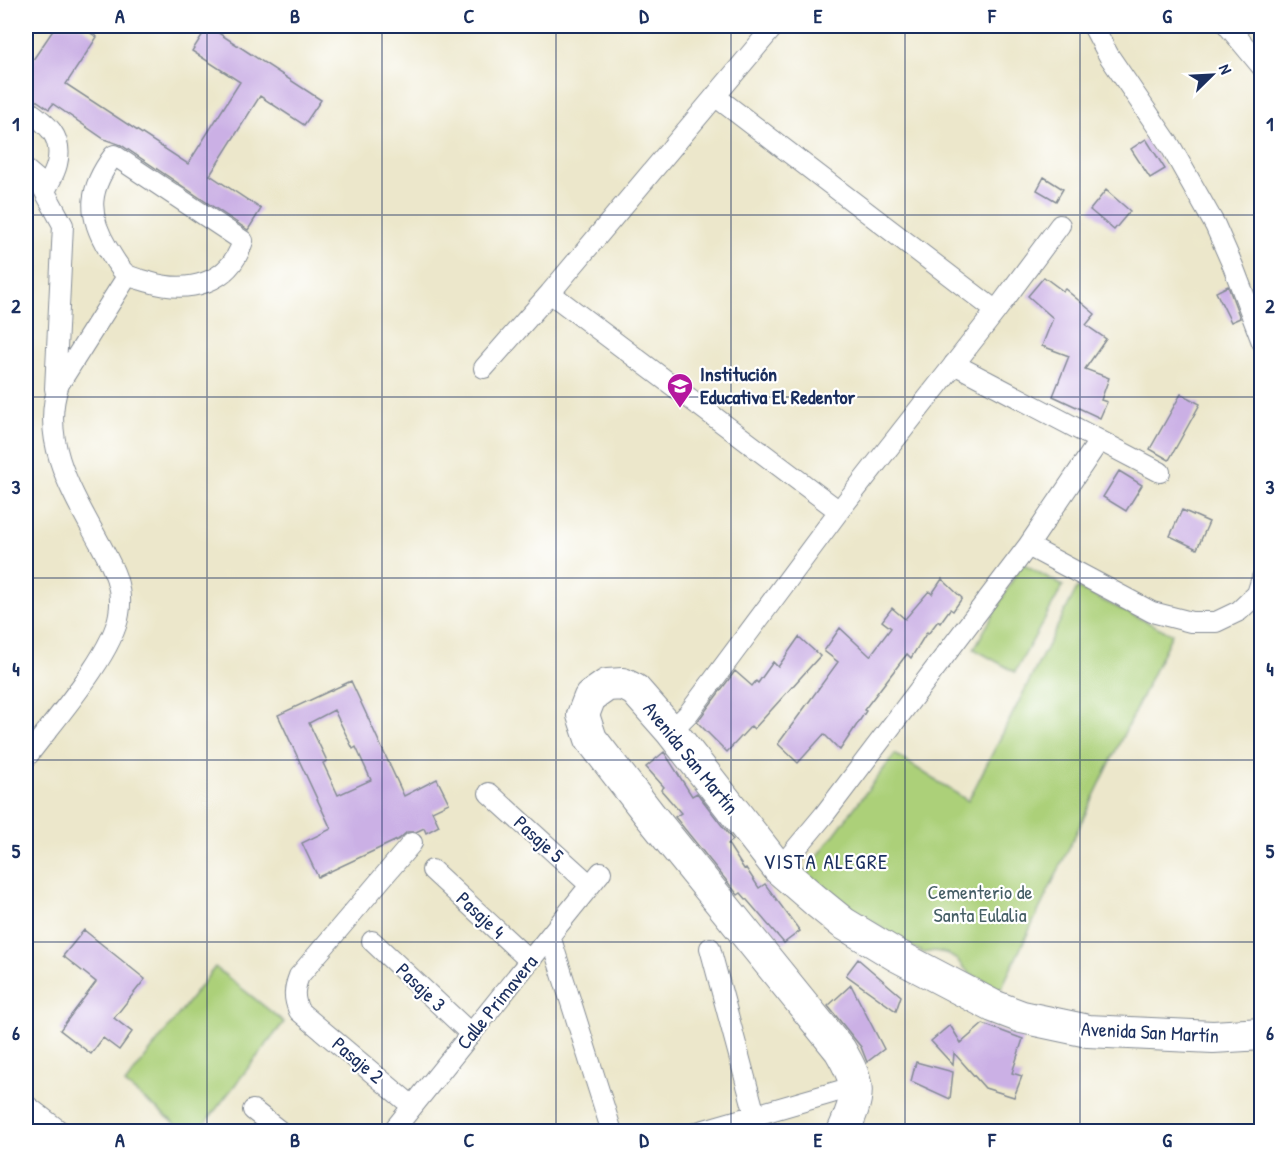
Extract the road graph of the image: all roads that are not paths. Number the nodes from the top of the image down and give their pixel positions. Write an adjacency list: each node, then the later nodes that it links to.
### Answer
1 (774, 26): 5 (street)
2 (1093, 26): 13 (street)
3 (1228, 26): 4 (street)
4 (1262, 68)
5 (715, 96): 11 (street); 12 (street)
6 (26, 109): 8 (street)
7 (26, 170): 8 (street)
8 (45, 191): 16 (street)
9 (1060, 225): 12 (street)
10 (128, 275): 10 (street); 16 (street)
11 (550, 293): 15 (street); 19 (street)
12 (996, 311): 14 (street)
13 (1262, 342)
14 (954, 364): 17 (street); 19 (street)
15 (484, 368)
16 (55, 398): 23 (street)
17 (1099, 441): 18 (street); 20 (street)
18 (1160, 472)
19 (839, 511): 22 (street)
20 (1028, 546): 21 (street); 26 (street)
21 (1260, 589)
22 (671, 731): 26 (main road, Avenida San Martín); 35 (main road, Avenida San Martín)
23 (26, 758)
24 (489, 793): 28 (street, Pasaje 5)
25 (412, 843): 37 (street, Pasaje 2)
26 (779, 869): 34 (main road, Avenida San Martín)
27 (432, 870): 32 (street, Pasaje 4)
28 (595, 879): 29 (street, Calle Primavera)
29 (550, 936): 32 (street, Calle Primavera); 43 (street)
30 (372, 941): 33 (street, Pasaje 3)
31 (710, 948): 39 (street)
32 (530, 961): 33 (street, Calle Primavera)
33 (471, 1034): 37 (street, Calle Primavera)
34 (1262, 1034)
35 (856, 1086): 39 (street); 45 (main road)
36 (26, 1106): 40 (street)
37 (412, 1106): 42 (street, Calle Primavera)
38 (253, 1110): 41 (street)
39 (755, 1114): 44 (street)
40 (61, 1131)
41 (281, 1131)
42 (392, 1131)
43 (612, 1131)
44 (697, 1131)
45 (843, 1131)

